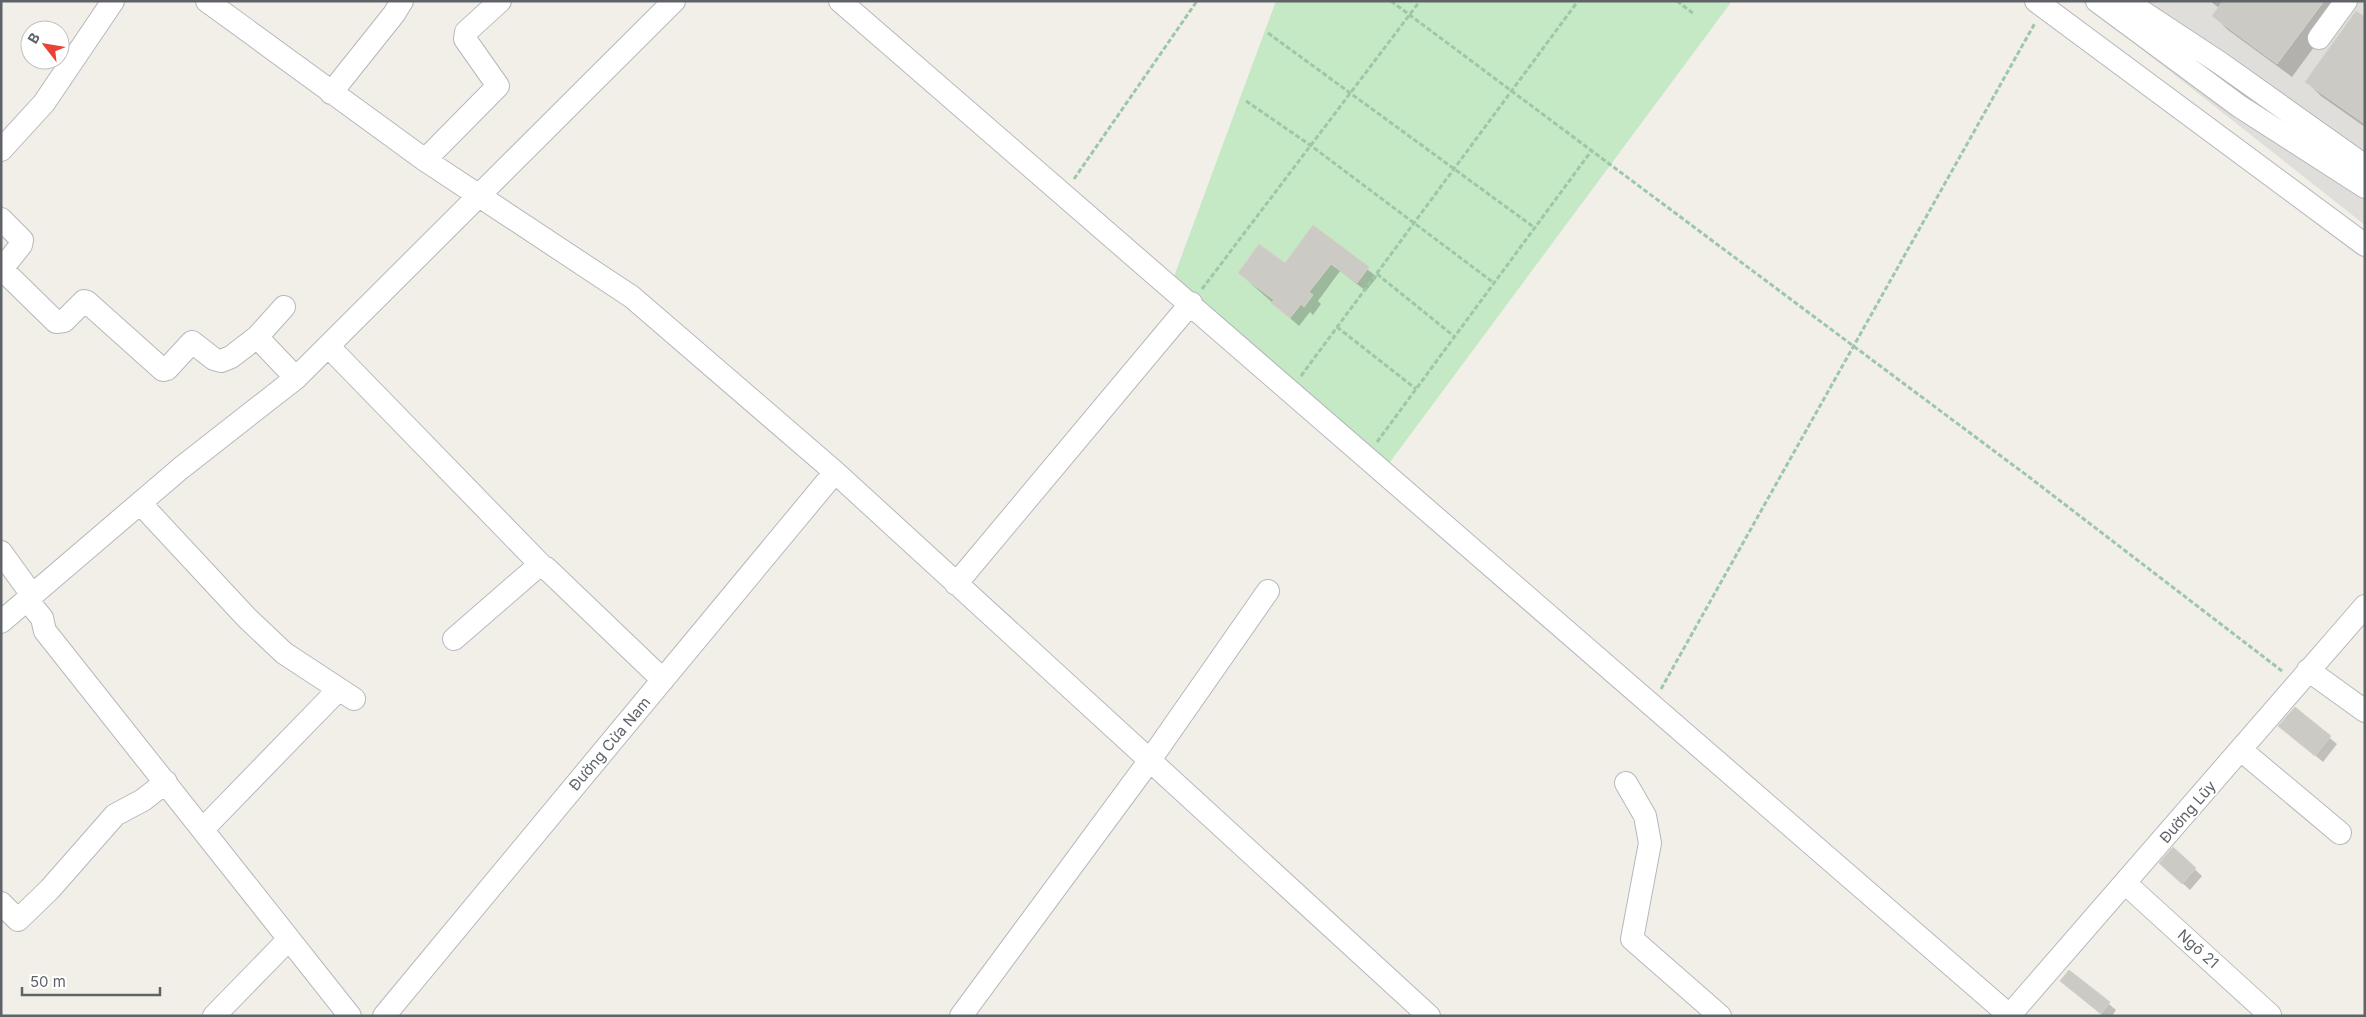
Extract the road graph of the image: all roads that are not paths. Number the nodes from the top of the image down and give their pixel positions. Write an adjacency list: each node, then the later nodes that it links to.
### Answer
1 (113, 1): 13 (street)
2 (207, 1): 12 (street)
3 (402, 1): 12 (street)
4 (500, 1): 14 (street)
5 (674, 1): 17 (street)
6 (840, 1): 20 (street)
7 (2097, 1): 16 (street)
8 (2126, 1): 15 (street)
9 (2346, 1): 11 (street)
10 (2040, 4): 19 (street)
11 (2320, 38)
12 (331, 93): 14 (street)
13 (1, 150)
14 (425, 160): 17 (street)
15 (2365, 166)
16 (2365, 187)
17 (481, 195): 23 (street); 25 (street)
18 (1, 219): 22 (street)
19 (2365, 245)
20 (1191, 303): 29 (street); 53 (street)
21 (284, 307): 22 (street)
22 (257, 337): 24 (street)
23 (328, 347): 24 (street); 28 (street)
24 (296, 378): 26 (street)
25 (836, 472): 29 (street); 35 (street, Đường Cửa Nam)
26 (140, 504): 31 (street); 41 (street)
27 (1, 552): 31 (street)
28 (542, 566): 33 (street); 35 (street)
29 (956, 584): 38 (street)
30 (1268, 592): 38 (street)
31 (19, 606): 39 (street)
32 (2365, 606): 34 (street, Đường Lũy)
33 (454, 639)
34 (2303, 677): 36 (street); 37 (street, Đường Lũy)
35 (663, 680): 49 (street, Đường Cửa Nam)
36 (2365, 711)
37 (2241, 750): 42 (street); 43 (street, Đường Lũy)
38 (1150, 760): 50 (street); 51 (street)
39 (166, 782): 41 (street); 44 (street)
40 (1626, 783): 52 (street)
41 (203, 829): 45 (street)
42 (2340, 833)
43 (2125, 883): 46 (street, Ngõ 21); 53 (street, Đường Lũy)
44 (1, 903)
45 (289, 938): 47 (street); 48 (street)
46 (2270, 1015)
47 (214, 1016)
48 (350, 1016)
49 (384, 1016)
50 (961, 1016)
51 (1428, 1016)
52 (1720, 1016)
53 (2009, 1016)

